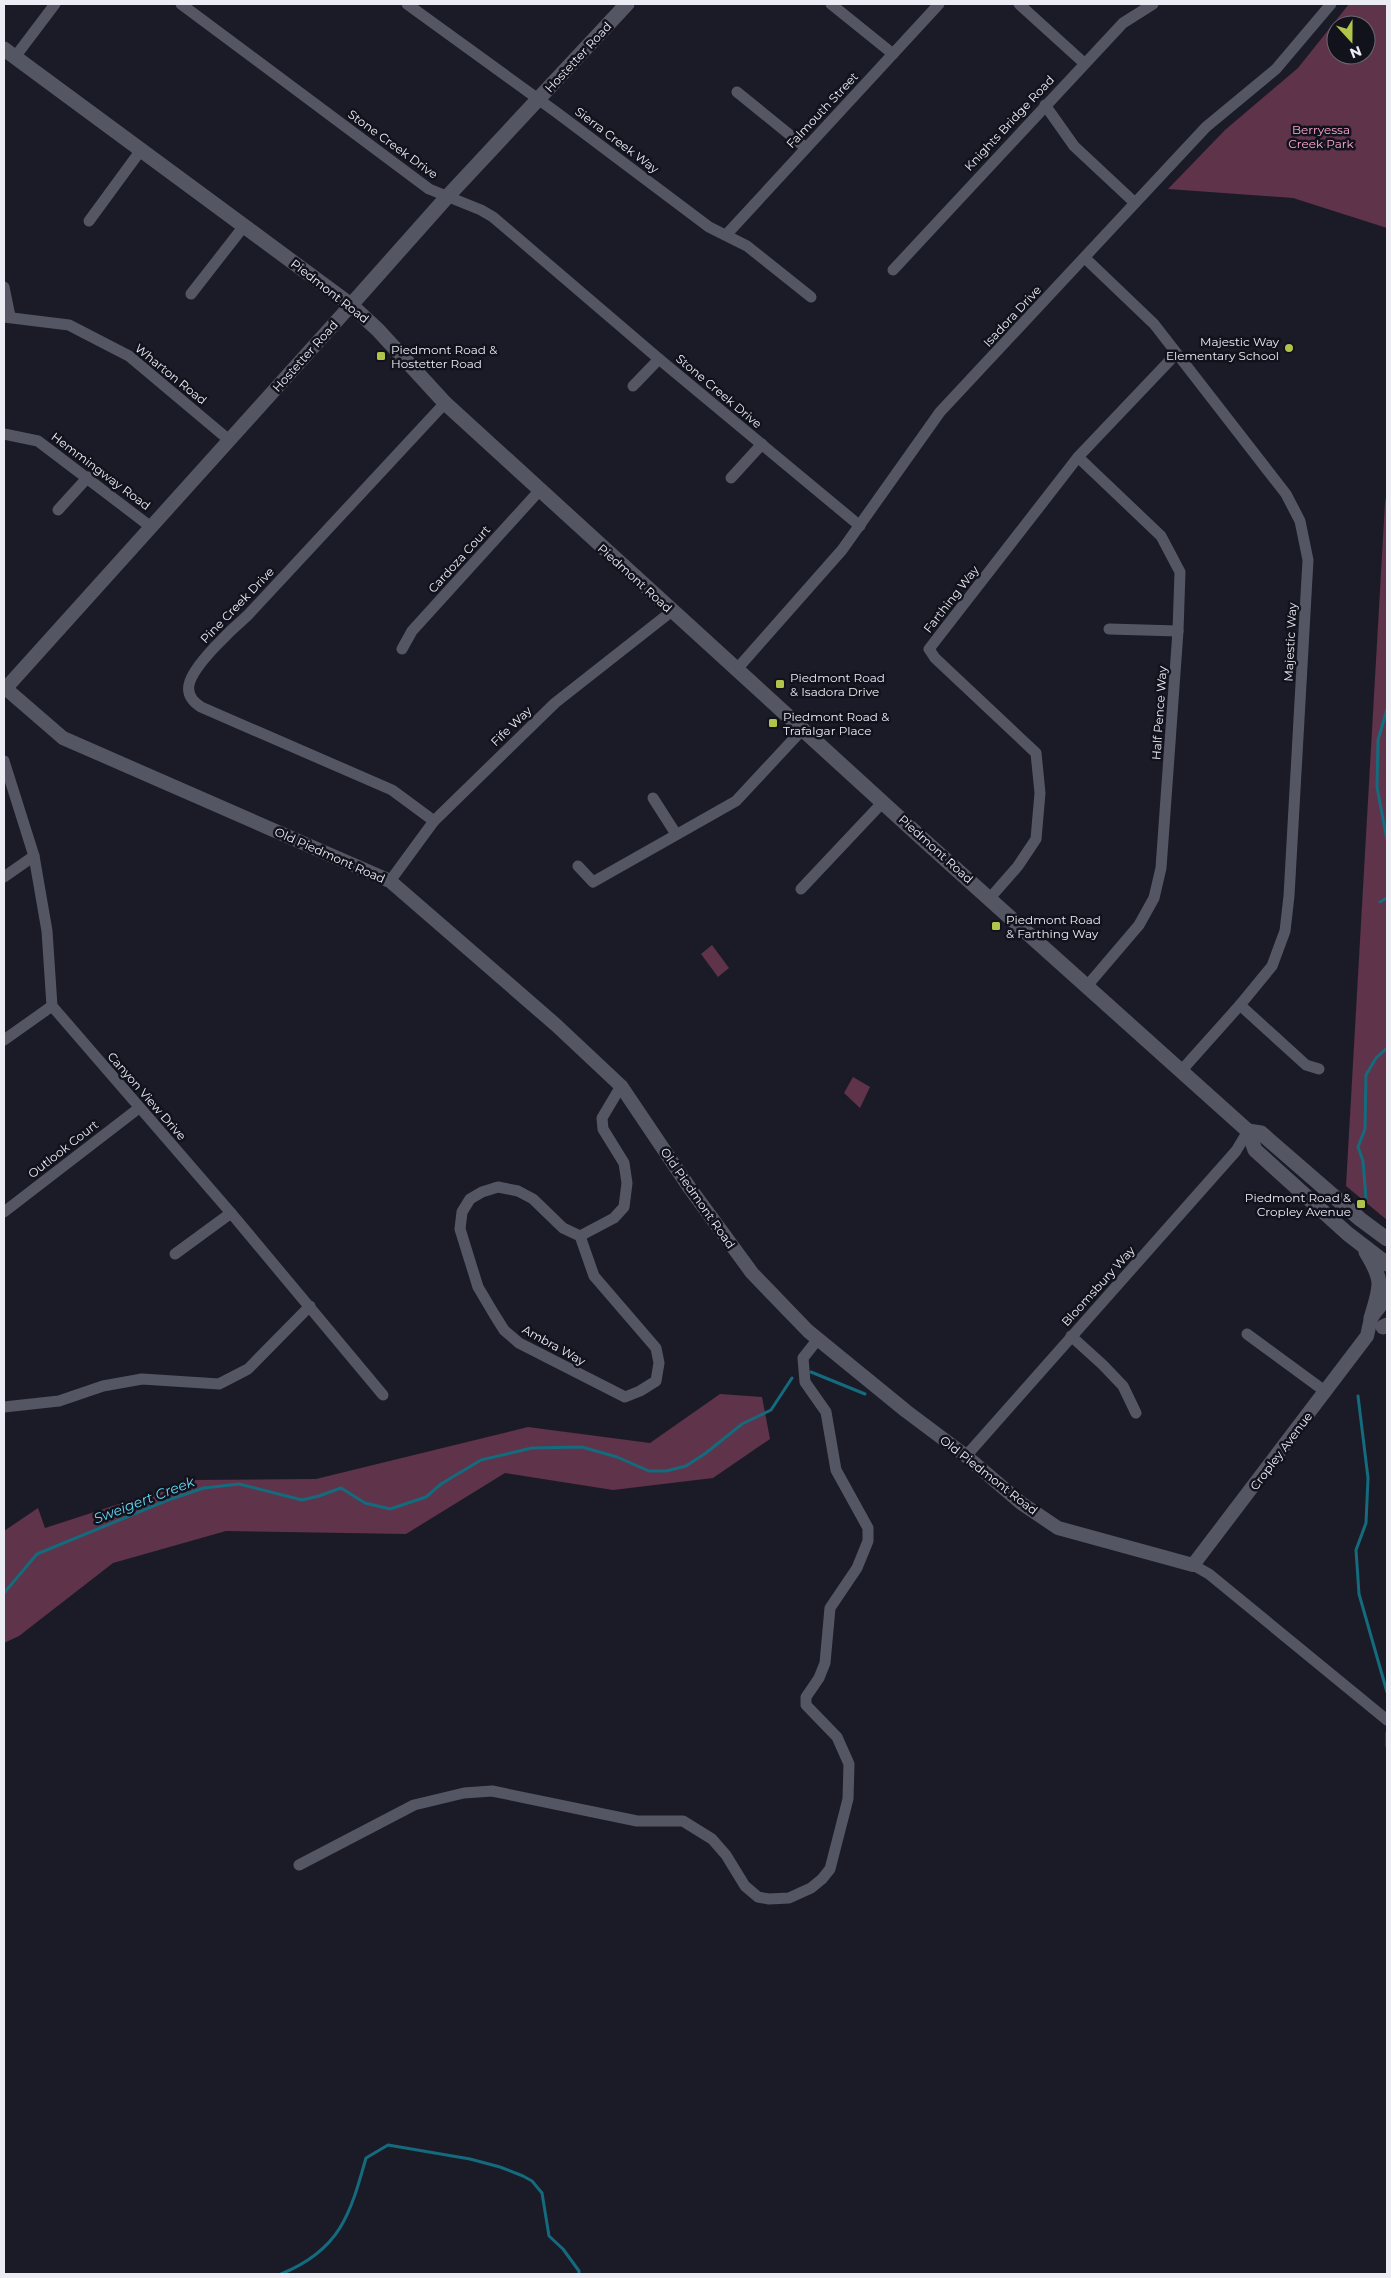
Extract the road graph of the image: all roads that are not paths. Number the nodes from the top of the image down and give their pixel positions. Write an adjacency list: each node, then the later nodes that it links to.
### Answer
1 (55, 4): 10 (street)
2 (181, 4): 18 (street, Stone Creek Drive)
3 (407, 4): 14 (street, Sierra Creek Way)
4 (626, 4): 14 (main road, Hostetter Road)
5 (831, 4): 11 (street)
6 (939, 4): 11 (street, Falmouth Street)
7 (1020, 4): 12 (street)
8 (1153, 4): 12 (street, Knights Bridge Road)
9 (1331, 4): 19 (street, Isadora Drive)
10 (9, 53): 17 (main road, Piedmont Road)
11 (893, 54): 16 (street, Falmouth Street)
12 (1084, 63): 15 (street, Knights Bridge Road)
13 (737, 92): 16 (street)
14 (539, 99): 18 (main road, Hostetter Road); 22 (street, Sierra Creek Way)
15 (1045, 105): 19 (street); 24 (street, Knights Bridge Road)
16 (806, 148): 22 (street, Falmouth Street)
17 (141, 150): 20 (street); 21 (main road, Piedmont Road)
18 (447, 197): 28 (main road, Hostetter Road); 31 (street, Stone Creek Drive)
19 (1135, 203): 23 (street, Isadora Drive)
20 (89, 221)
21 (244, 226): 26 (street); 28 (main road, Piedmont Road)
22 (726, 235): 27 (street, Sierra Creek Way)
23 (1085, 258): 30 (street, Majestic Way); 42 (street, Isadora Drive)
24 (893, 270)
25 (4, 287): 29 (street)
26 (191, 294)
27 (810, 297)
28 (352, 305): 33 (main road, Piedmont Road); 35 (street, Hostetter Road)
29 (7, 317): 35 (street, Wharton Road)
30 (1176, 354): 37 (street, Farthing Way); 63 (street, Majestic Way)
31 (659, 359): 32 (street, Stone Creek Drive); 36 (street, Stone Creek Drive)
32 (633, 386)
33 (445, 403): 40 (main road, Piedmont Road); 54 (street, Pine Creek Drive)
34 (4, 434): 38 (street, Hemmingway Road)
35 (229, 440): 43 (street, Hostetter Road)
36 (762, 444): 39 (street, Stone Creek Drive); 42 (street, Stone Creek Drive)
37 (1078, 457): 46 (street, Half Pence Way); 61 (street, Farthing Way)
38 (88, 477): 41 (street); 43 (street, Hemmingway Road)
39 (731, 478)
40 (540, 490): 44 (main road, Piedmont Road); 47 (street, Cardoza Court)
41 (58, 510)
42 (860, 526): 48 (street, Isadora Drive)
43 (151, 527): 49 (street, Hostetter Road)
44 (672, 612): 48 (main road, Piedmont Road); 54 (street, Fife Way)
45 (1109, 628): 46 (street)
46 (1178, 631): 62 (street, Half Pence Way)
47 (402, 649)
48 (737, 669): 50 (main road, Piedmont Road)
49 (5, 688): 59 (street, Old Piedmont Road)
50 (803, 729): 53 (main road, Piedmont Road); 55 (street)
51 (4, 761): 56 (street)
52 (653, 798): 55 (street)
53 (882, 802): 60 (street); 61 (main road, Piedmont Road)
54 (434, 821): 59 (street, Fife Way)
55 (676, 834): 57 (street)
56 (34, 856): 58 (street); 64 (street)
57 (578, 866)
58 (4, 877)
59 (390, 881): 68 (street, Old Piedmont Road)
60 (801, 889)
61 (990, 898): 62 (main road, Piedmont Road)
62 (1087, 986): 67 (main road, Piedmont Road)
63 (1240, 1005): 66 (street); 67 (street, Majestic Way)
64 (52, 1006): 65 (street); 69 (street, Canyon View Drive)
65 (4, 1040)
66 (1318, 1069)
67 (1181, 1070): 70 (main road, Piedmont Road)
68 (621, 1086): 74 (street); 83 (street, Old Piedmont Road)
69 (139, 1108): 71 (street, Outlook Court); 72 (street, Canyon View Drive)
70 (1248, 1132): 73 (main road, Piedmont Road); 75 (main road, Piedmont Road); 82 (street, Bloomsbury Way)
71 (4, 1212)
72 (231, 1213): 76 (street); 79 (street, Canyon View Drive)
73 (1384, 1235)
74 (580, 1236): 74 (street, Ambra Way)
75 (1362, 1246): 77 (main road, Piedmont Road); 80 (main road)
76 (175, 1254)
77 (1387, 1264)
78 (1387, 1297): 80 (street, Cropley Avenue)
79 (310, 1306): 85 (street, Canyon View Drive); 86 (street)
80 (1382, 1323): 84 (street, Cropley Avenue)
81 (1247, 1334): 84 (street)
82 (1071, 1336): 87 (street); 88 (street, Bloomsbury Way)
83 (818, 1339): 88 (street, Old Piedmont Road); 91 (street)
84 (1326, 1392): 89 (street, Cropley Avenue)
85 (383, 1395)
86 (4, 1407)
87 (1136, 1413)
88 (966, 1456): 89 (street, Old Piedmont Road)
89 (1193, 1565): 90 (street, Old Piedmont Road)
90 (1387, 1720)
91 (299, 1864)

